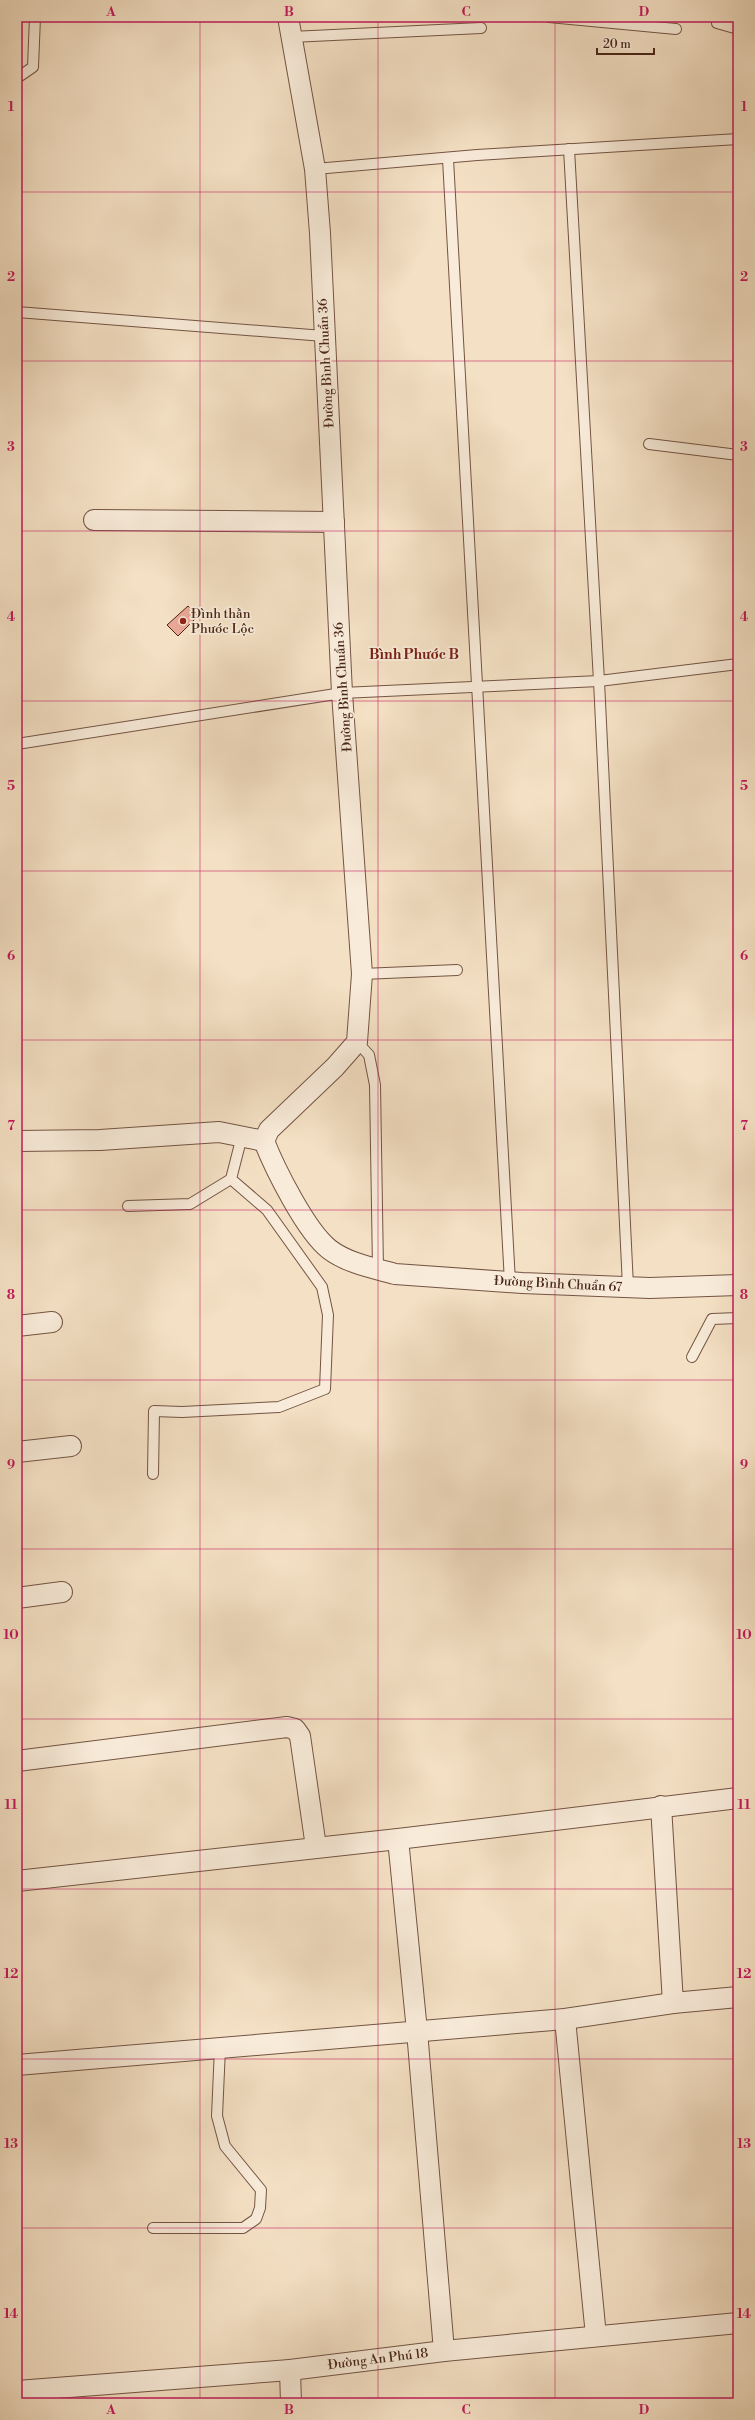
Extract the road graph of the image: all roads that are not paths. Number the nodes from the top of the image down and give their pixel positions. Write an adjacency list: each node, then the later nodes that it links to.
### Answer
1 (35, 17): 9 (lane)
2 (288, 17): 8 (street, Đường Bình Chuẩn 36)
3 (549, 17): 6 (lane)
4 (717, 17): 7 (lane)
5 (481, 28): 8 (lane)
6 (676, 29)
7 (738, 29)
8 (291, 37): 13 (street, Đường Bình Chuẩn 36)
9 (17, 78)
10 (738, 138): 11 (lane)
11 (569, 149): 12 (lane); 21 (lane)
12 (448, 159): 13 (lane); 22 (lane)
13 (315, 170): 15 (street, Đường Bình Chuẩn 36)
14 (17, 312): 15 (lane)
15 (324, 336): 19 (street, Đường Bình Chuẩn 36)
16 (649, 444): 17 (lane)
17 (738, 455)
18 (94, 520): 19 (street)
19 (334, 522): 23 (street, Đường Bình Chuẩn 36)
20 (738, 664): 21 (lane)
21 (599, 680): 22 (lane); 36 (lane)
22 (477, 686): 23 (lane); 34 (lane)
23 (342, 692): 24 (lane); 26 (street, Đường Bình Chuẩn 36)
24 (17, 744)
25 (457, 970): 26 (lane)
26 (362, 974): 27 (street, Đường Bình Chuẩn 36)
27 (357, 1042): 30 (street); 33 (lane)
28 (242, 1136): 29 (street); 30 (street); 31 (lane)
29 (17, 1141)
30 (264, 1141): 33 (street)
31 (231, 1179): 32 (lane); 43 (lane)
32 (128, 1206)
33 (378, 1269): 34 (street, Đường Bình Chuẩn 67)
34 (510, 1282): 36 (street, Đường Bình Chuẩn 67)
35 (738, 1285): 36 (street, Đường Bình Chuẩn 67)
36 (628, 1287)
37 (738, 1318): 40 (lane)
38 (52, 1322): 39 (street)
39 (17, 1326)
40 (692, 1357)
41 (72, 1446): 42 (street)
42 (17, 1452)
43 (153, 1474)
44 (62, 1592): 45 (street)
45 (17, 1598)
46 (17, 1761): 50 (street)
47 (738, 1798): 48 (street)
48 (661, 1806): 49 (street); 53 (street)
49 (398, 1839): 50 (street); 55 (street)
50 (316, 1847): 51 (street)
51 (17, 1881)
52 (738, 1996): 53 (street)
53 (673, 2003): 54 (street)
54 (565, 2019): 55 (street); 60 (street)
55 (417, 2031): 56 (street); 61 (street)
56 (220, 2048): 57 (street); 58 (lane)
57 (17, 2065)
58 (153, 2228)
59 (738, 2323): 60 (street, Đường An Phú 18)
60 (596, 2336): 61 (street, Đường An Phú 18)
61 (444, 2351): 62 (street, Đường An Phú 18)
62 (290, 2370): 63 (street, Đường An Phú 18); 64 (street)
63 (17, 2391)
64 (291, 2403)

